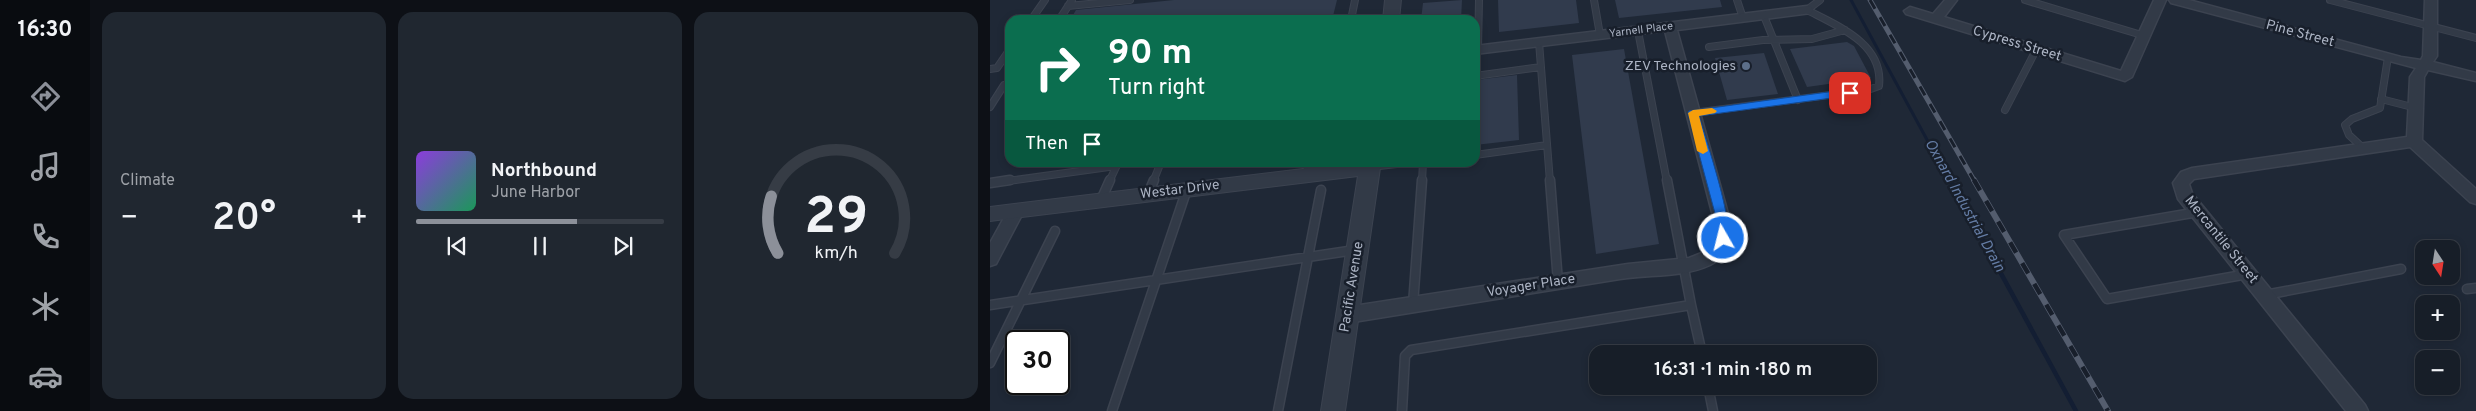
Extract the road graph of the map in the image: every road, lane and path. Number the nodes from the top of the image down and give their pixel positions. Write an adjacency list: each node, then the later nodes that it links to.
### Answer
1 (1045, 0): 19 (lane)
2 (1072, 0): 16 (lane)
3 (1130, 0): 16 (lane)
4 (1355, 0): 21 (lane)
5 (1394, 0): 22 (street)
6 (1480, 0): 23 (lane)
7 (1594, 0): 31 (lane)
8 (1737, 0): 25 (lane)
9 (1820, 0): 17 (lane)
10 (1951, 0): 26 (street)
11 (2025, 0): 32 (lane)
12 (2160, 0): 32 (street)
13 (2175, 0): 40 (street, Pine Street)
14 (2330, 0): 27 (lane)
15 (2431, 0): 27 (street)
16 (1068, 6): 20 (lane)
17 (1807, 10): 24 (street, Yarnell Place); 29 (lane)
18 (1910, 11): 26 (street, Cypress Street)
19 (1034, 15)
20 (1063, 15)
21 (1353, 15)
22 (1392, 15)
23 (1479, 15)
24 (1764, 16): 25 (street, Yarnell Place); 34 (lane)
25 (1744, 18): 28 (street, Yarnell Place)
26 (1936, 18): 38 (street, Cypress Street)
27 (2431, 26): 33 (lane); 41 (street)
28 (1670, 27): 30 (street, Yarnell Place); 52 (street)
29 (1845, 30): 34 (lane); 48 (lane)
30 (1638, 31): 31 (street, Yarnell Place); 77 (lane)
31 (1600, 35): 35 (street, Yarnell Place)
32 (2145, 36): 38 (street, Cypress Street)
33 (2476, 38)
34 (1775, 41): 36 (lane); 48 (lane)
35 (1539, 42): 37 (street, Yarnell Place); 42 (lane)
36 (1709, 46)
37 (1480, 49)
38 (2036, 50): 51 (lane)
39 (1005, 56): 43 (lane)
40 (2388, 57): 41 (street, Pine Street); 47 (lane)
41 (2425, 65): 45 (street, Pine Street); 50 (street)
42 (1541, 67): 44 (lane); 54 (lane)
43 (990, 69)
44 (1480, 75)
45 (2473, 78)
46 (1005, 85): 49 (lane)
47 (2381, 99): 50 (lane); 55 (lane)
48 (1798, 100): 52 (lane)
49 (990, 107)
50 (2416, 108): 53 (street)
51 (2005, 110)
52 (1693, 113): 77 (street, Voyager Place)
53 (2414, 141): 55 (street, Mercantile Street); 68 (street)
54 (1547, 145): 56 (lane); 81 (lane)
55 (2363, 148): 71 (street, Mercantile Street)
56 (1480, 153)
57 (1097, 167): 64 (lane)
58 (1116, 167): 69 (lane)
59 (1159, 167): 67 (lane)
60 (1328, 167): 63 (street, Westar Drive)
61 (1370, 167): 74 (street, Pacific Avenue)
62 (1423, 167): 85 (lane)
63 (1307, 168): 65 (street, Westar Drive)
64 (990, 183)
65 (1188, 188): 67 (street, Westar Drive); 80 (lane)
66 (1321, 190): 75 (lane)
67 (1148, 194): 69 (street, Westar Drive)
68 (2476, 198)
69 (1101, 200): 70 (street, Westar Drive)
70 (1016, 211): 72 (street, Westar Drive); 76 (street)
71 (2198, 212): 79 (street, Mercantile Street); 79 (lane)
72 (990, 214)
73 (1055, 231): 83 (lane)
74 (1357, 250): 75 (lane); 87 (street, Pacific Avenue)
75 (1308, 258): 80 (lane); 92 (lane)
76 (990, 259)
77 (1685, 266): 81 (street, Voyager Place); 86 (lane)
78 (2401, 269): 82 (lane)
79 (2248, 274): 82 (street, Mercantile Street)
80 (1154, 281): 83 (lane); 91 (lane)
81 (1558, 282): 85 (street, Voyager Place)
82 (2265, 295): 96 (street, Mercantile Street)
83 (1020, 301): 84 (lane); 89 (lane)
84 (990, 305)
85 (1413, 305): 87 (street, Voyager Place)
86 (1691, 305): 88 (lane); 94 (lane)
87 (1347, 315): 93 (street, Pacific Avenue)
88 (1700, 345)
89 (990, 362)
90 (1710, 395): 95 (lane)
91 (1112, 411)
92 (1278, 411)
93 (1330, 411)
94 (1402, 411)
95 (1713, 411)
96 (2358, 411)

